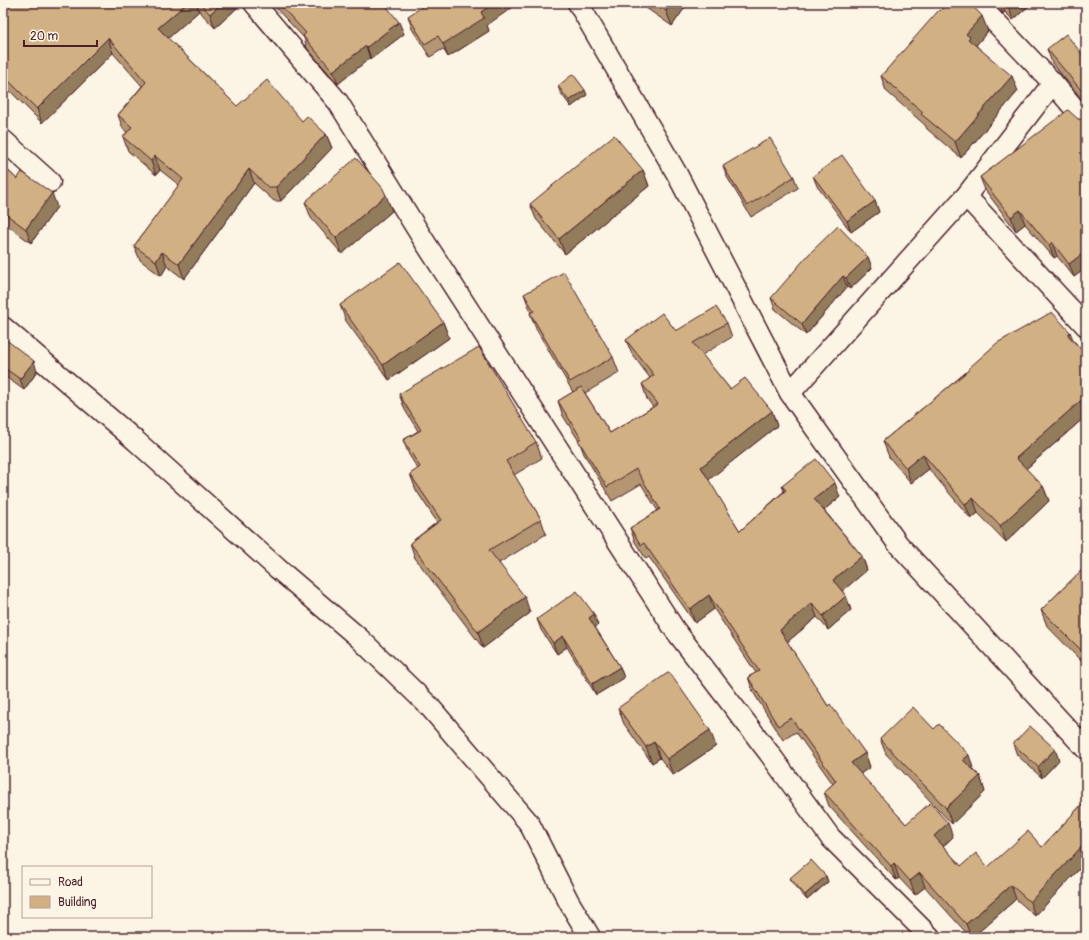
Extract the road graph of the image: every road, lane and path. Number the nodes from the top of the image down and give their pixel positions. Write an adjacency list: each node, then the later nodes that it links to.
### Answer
1 (254, 3): 14 (street)
2 (578, 3): 11 (street)
3 (977, 3): 4 (street)
4 (1053, 83): 5 (street); 8 (street)
5 (1086, 122)
6 (3, 140): 7 (street)
7 (50, 182)
8 (966, 196): 9 (street); 11 (street)
9 (1086, 326)
10 (3, 327): 13 (street)
11 (790, 393): 12 (street)
12 (1086, 749)
13 (590, 937)
14 (930, 937)

